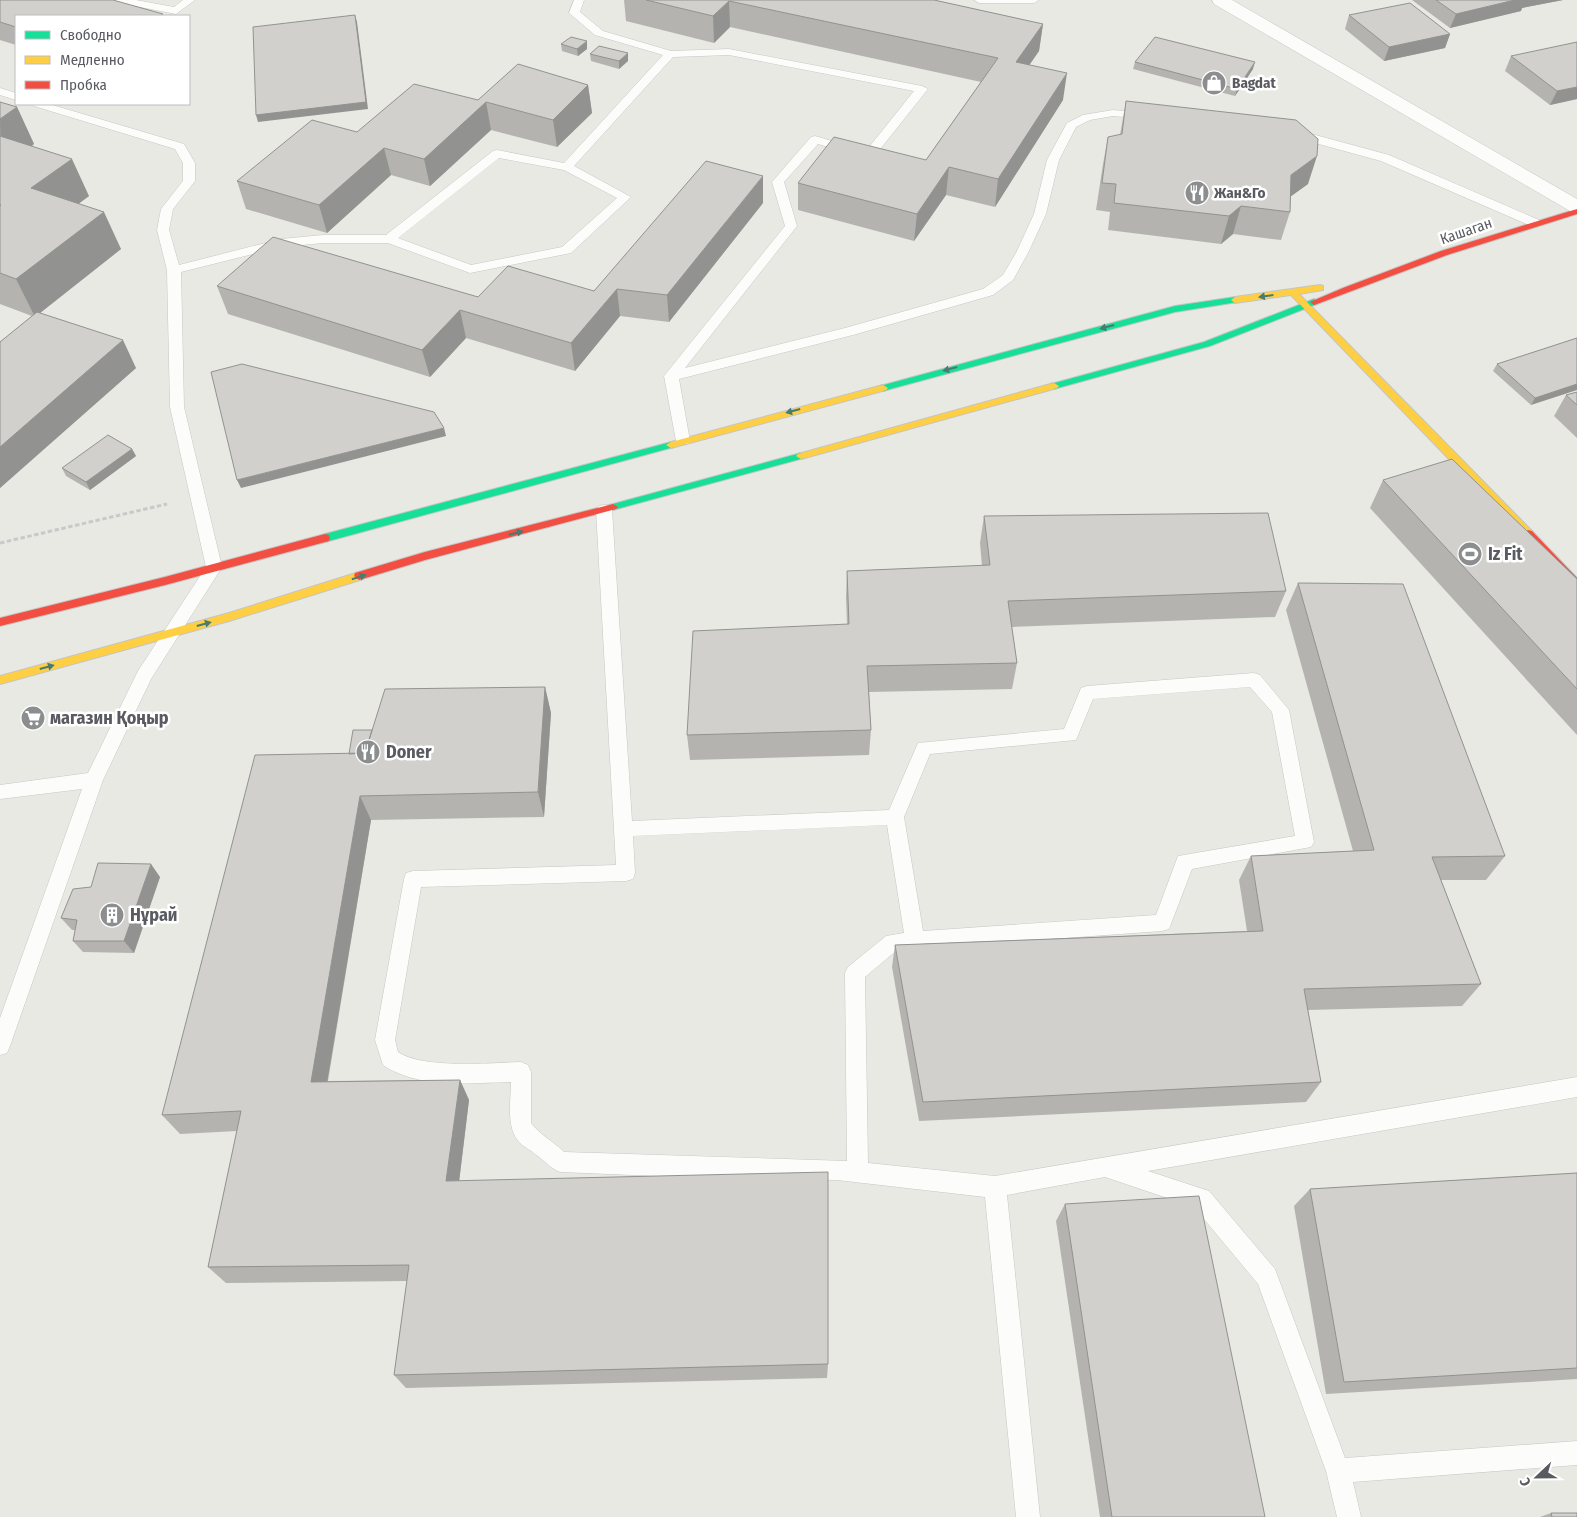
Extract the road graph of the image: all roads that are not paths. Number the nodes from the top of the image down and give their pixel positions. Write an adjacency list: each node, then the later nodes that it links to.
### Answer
1 (119, 0): 2 (lane)
2 (190, 0)
3 (579, 0): 7 (lane)
4 (979, 0): 5 (lane)
5 (1034, 0)
6 (1220, 0): 14 (street)
7 (670, 54): 13 (lane); 22 (lane)
8 (0, 91): 9 (lane)
9 (15, 97)
10 (41, 105): 18 (lane)
11 (1162, 118): 22 (lane)
12 (1281, 130): 16 (lane)
13 (567, 167): 17 (lane); 17 (lane)
14 (1577, 207)
15 (1577, 211): 16 (street, Кашаган)
16 (1534, 223): 19 (street, Кашаган)
17 (389, 239): 18 (lane)
18 (174, 270): 25 (lane)
19 (1366, 281): 20 (street); 21 (street)
20 (1294, 292): 21 (street); 23 (street, one-way to 23)
21 (1307, 305): 24 (street); 26 (street)
22 (671, 376): 23 (lane)
23 (684, 441): 25 (street)
24 (604, 510): 28 (street, one-way to 24); 33 (lane)
25 (214, 567): 27 (street); 28 (lane)
26 (1577, 584)
27 (0, 622)
28 (171, 633): 29 (street, one-way to 28); 30 (lane)
29 (0, 680)
30 (94, 780): 31 (lane); 35 (lane)
31 (0, 792)
32 (895, 818): 33 (lane); 34 (lane); 34 (lane)
33 (622, 829): 38 (lane)
34 (914, 941): 38 (lane)
35 (0, 1046)
36 (1577, 1087): 37 (lane)
37 (1105, 1167): 39 (lane); 41 (lane)
38 (858, 1172): 39 (lane)
39 (994, 1187): 42 (lane)
40 (1577, 1453): 41 (lane)
41 (1338, 1471): 43 (lane)
42 (1028, 1517)
43 (1349, 1517)

